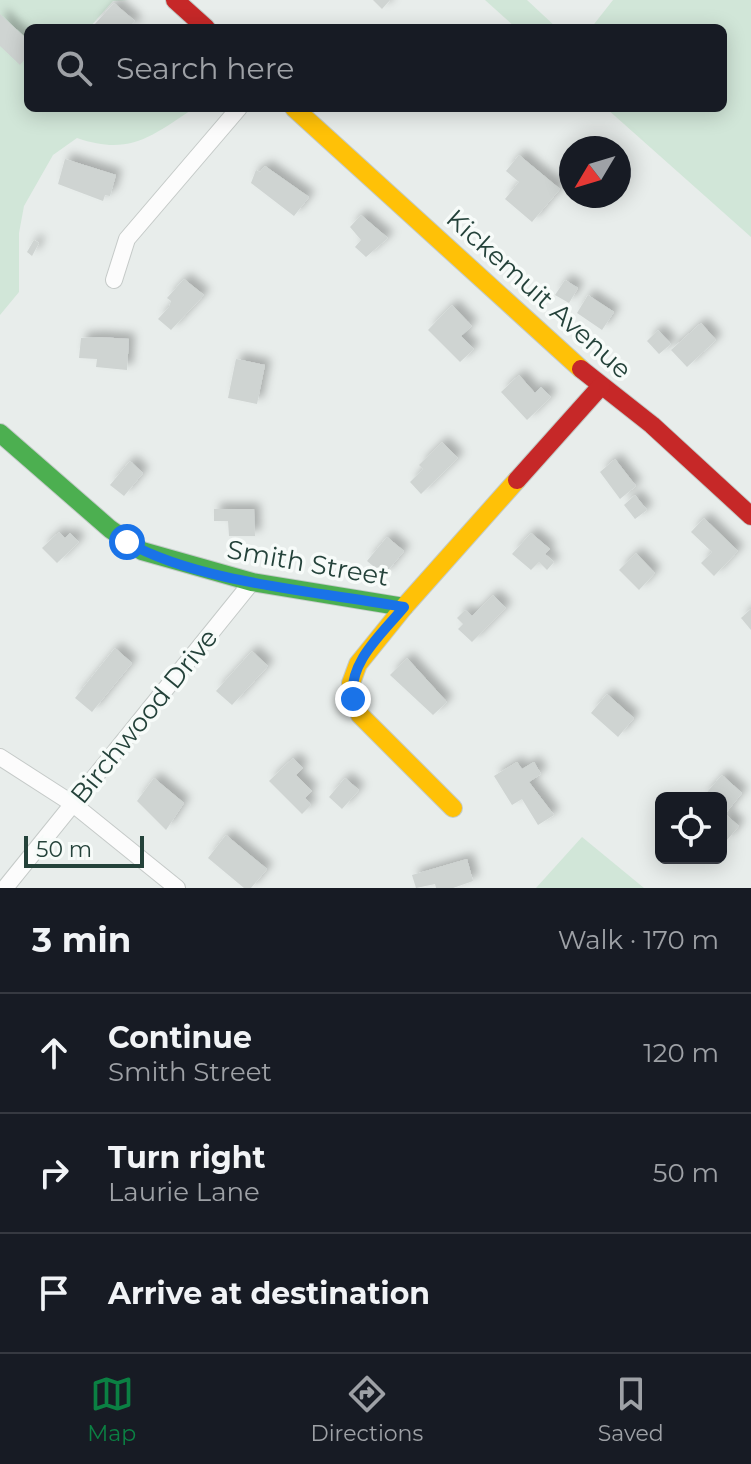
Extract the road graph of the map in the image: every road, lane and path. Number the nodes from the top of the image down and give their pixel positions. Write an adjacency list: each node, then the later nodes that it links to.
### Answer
1 (175, 0): 2 (street)
2 (202, 24)
3 (236, 112): 5 (street)
4 (298, 112): 6 (street, Kickemuit Avenue)
5 (114, 280)
6 (601, 386): 8 (street, Kickemuit Avenue); 10 (street, Smith Street)
7 (0, 433): 9 (street, Smith Street)
8 (751, 516)
9 (252, 582): 10 (street, Smith Street); 12 (street, Birchwood Drive)
10 (404, 607): 13 (street)
11 (0, 757): 12 (street)
12 (73, 804): 14 (street, Birchwood Drive); 15 (street)
13 (453, 808)
14 (5, 888)
15 (177, 888)

